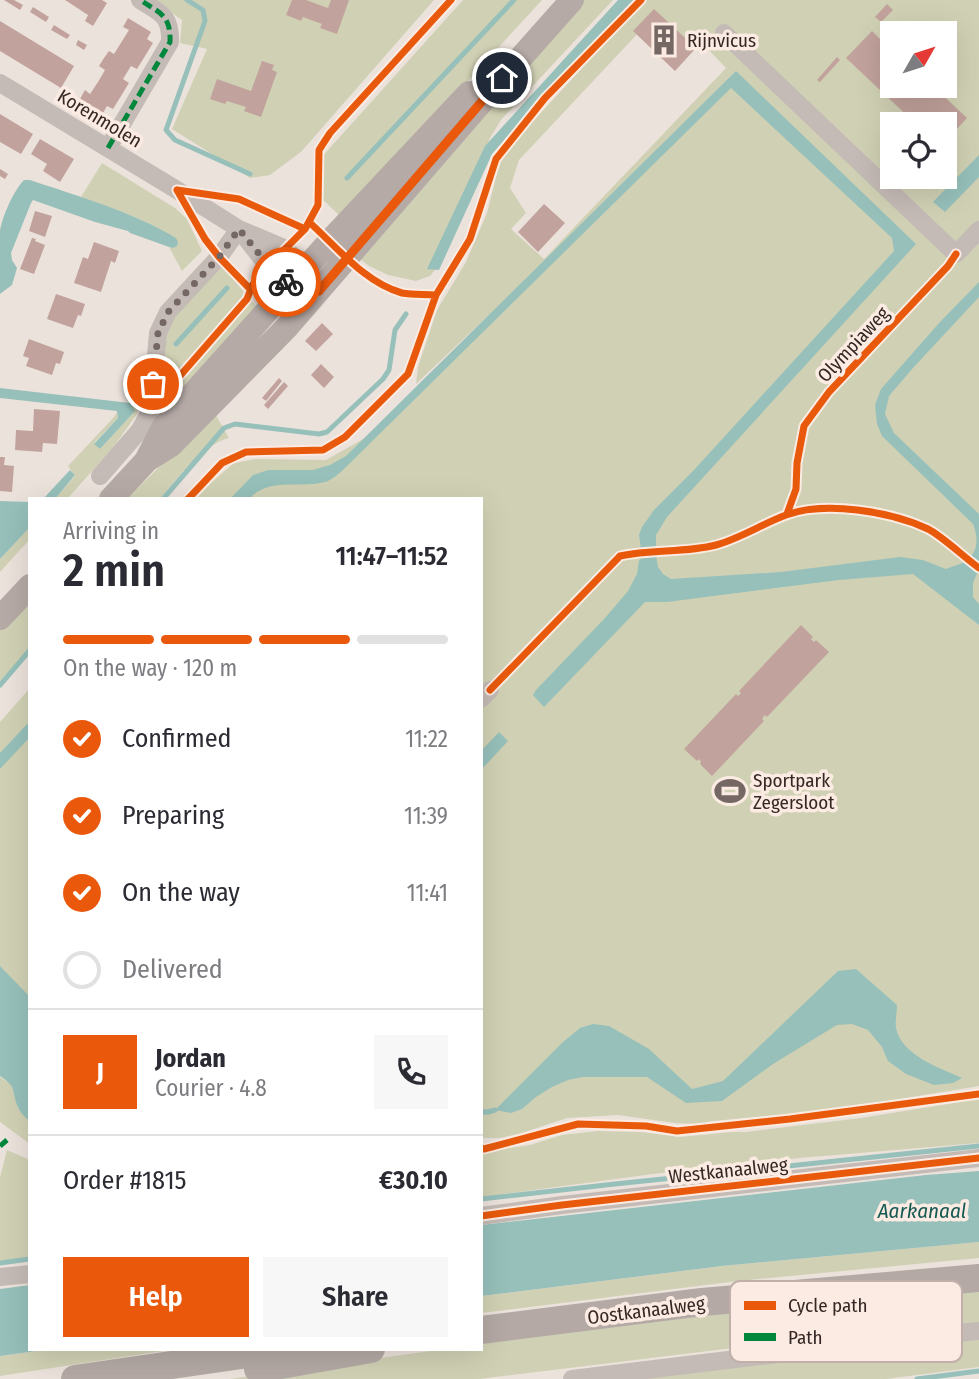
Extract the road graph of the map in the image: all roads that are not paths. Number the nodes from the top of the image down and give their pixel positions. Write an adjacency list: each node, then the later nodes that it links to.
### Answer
1 (140, 0): 6 (street)
2 (556, 0): 9 (main road)
3 (572, 0): 10 (main road)
4 (724, 33): 8 (street)
5 (0, 83): 6 (street, Korenmolen)
6 (108, 148): 7 (street, Korenmolen)
7 (239, 229): 9 (street, Korenmolen); 12 (street)
8 (979, 230)
9 (298, 277): 10 (street, Korenmolen); 11 (main road)
10 (319, 291): 11 (main road)
11 (147, 460): 13 (main road)
12 (100, 476)
13 (113, 497)
14 (28, 588): 15 (main road)
15 (0, 618)
16 (979, 1158): 17 (street, Westkanaalweg)
17 (483, 1216)
18 (28, 1274): 19 (street)
19 (0, 1277)
20 (979, 1278): 21 (main road, Oostkanaalweg)
21 (946, 1281)
22 (730, 1300): 23 (main road, Oostkanaalweg)
23 (483, 1330)
24 (268, 1351): 27 (main road)
25 (360, 1351): 28 (main road)
26 (730, 1360): 29 (street)
27 (75, 1379)
28 (190, 1379)
29 (572, 1379)

